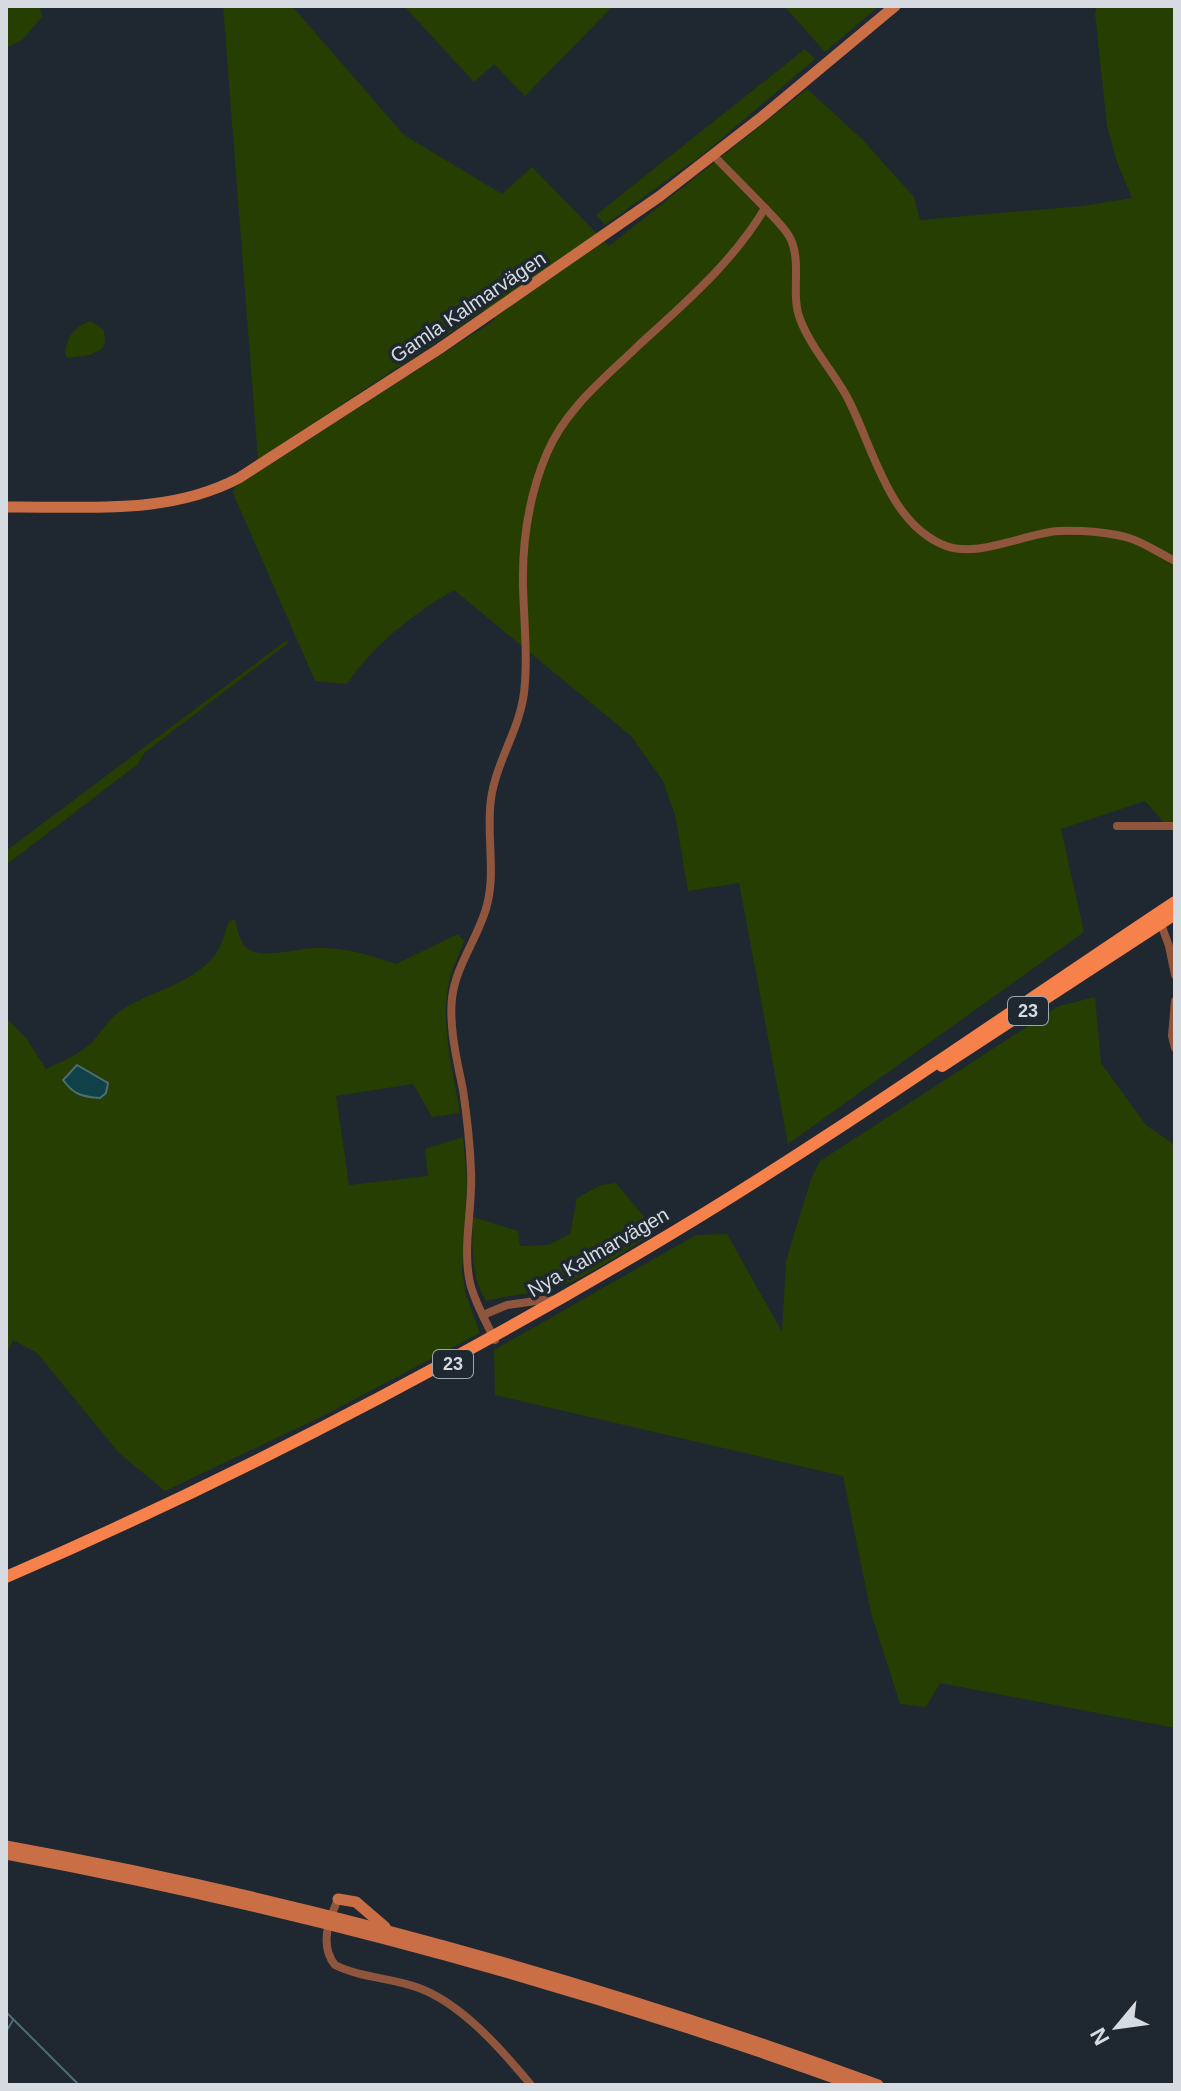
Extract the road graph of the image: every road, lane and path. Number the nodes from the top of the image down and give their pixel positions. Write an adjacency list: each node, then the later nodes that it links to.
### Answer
1 (895, 6): 2 (main road, Gamla Kalmarvägen)
2 (713, 155): 3 (street); 4 (main road, Gamla Kalmarvägen)
3 (765, 208): 5 (street); 15 (street)
4 (6, 507)
5 (1175, 561)
6 (1117, 826): 7 (street)
7 (1175, 826)
8 (1175, 902): 14 (main road, Nya Kalmarvägen / 23)
9 (1175, 914): 10 (main road, Nya Kalmarvägen / 23)
10 (1161, 924): 11 (street); 16 (main road, Nya Kalmarvägen / 23)
11 (1175, 975)
12 (1175, 1001): 13 (street)
13 (1175, 1048)
14 (573, 1291): 15 (street); 16 (main road, Nya Kalmarvägen / 23)
15 (483, 1315): 16 (street)
16 (494, 1338): 17 (main road, Nya Kalmarvägen / 23); 18 (main road, Nya Kalmarvägen / 23)
17 (6, 1577)
18 (6, 1583)
19 (6, 1846): 22 (main road)
20 (6, 1854): 22 (main road)
21 (338, 1899): 22 (street); 23 (main road)
22 (330, 1919): 23 (main road); 24 (street); 25 (main road)
23 (388, 1930): 26 (main road)
24 (531, 2085)
25 (854, 2085)
26 (878, 2085)

